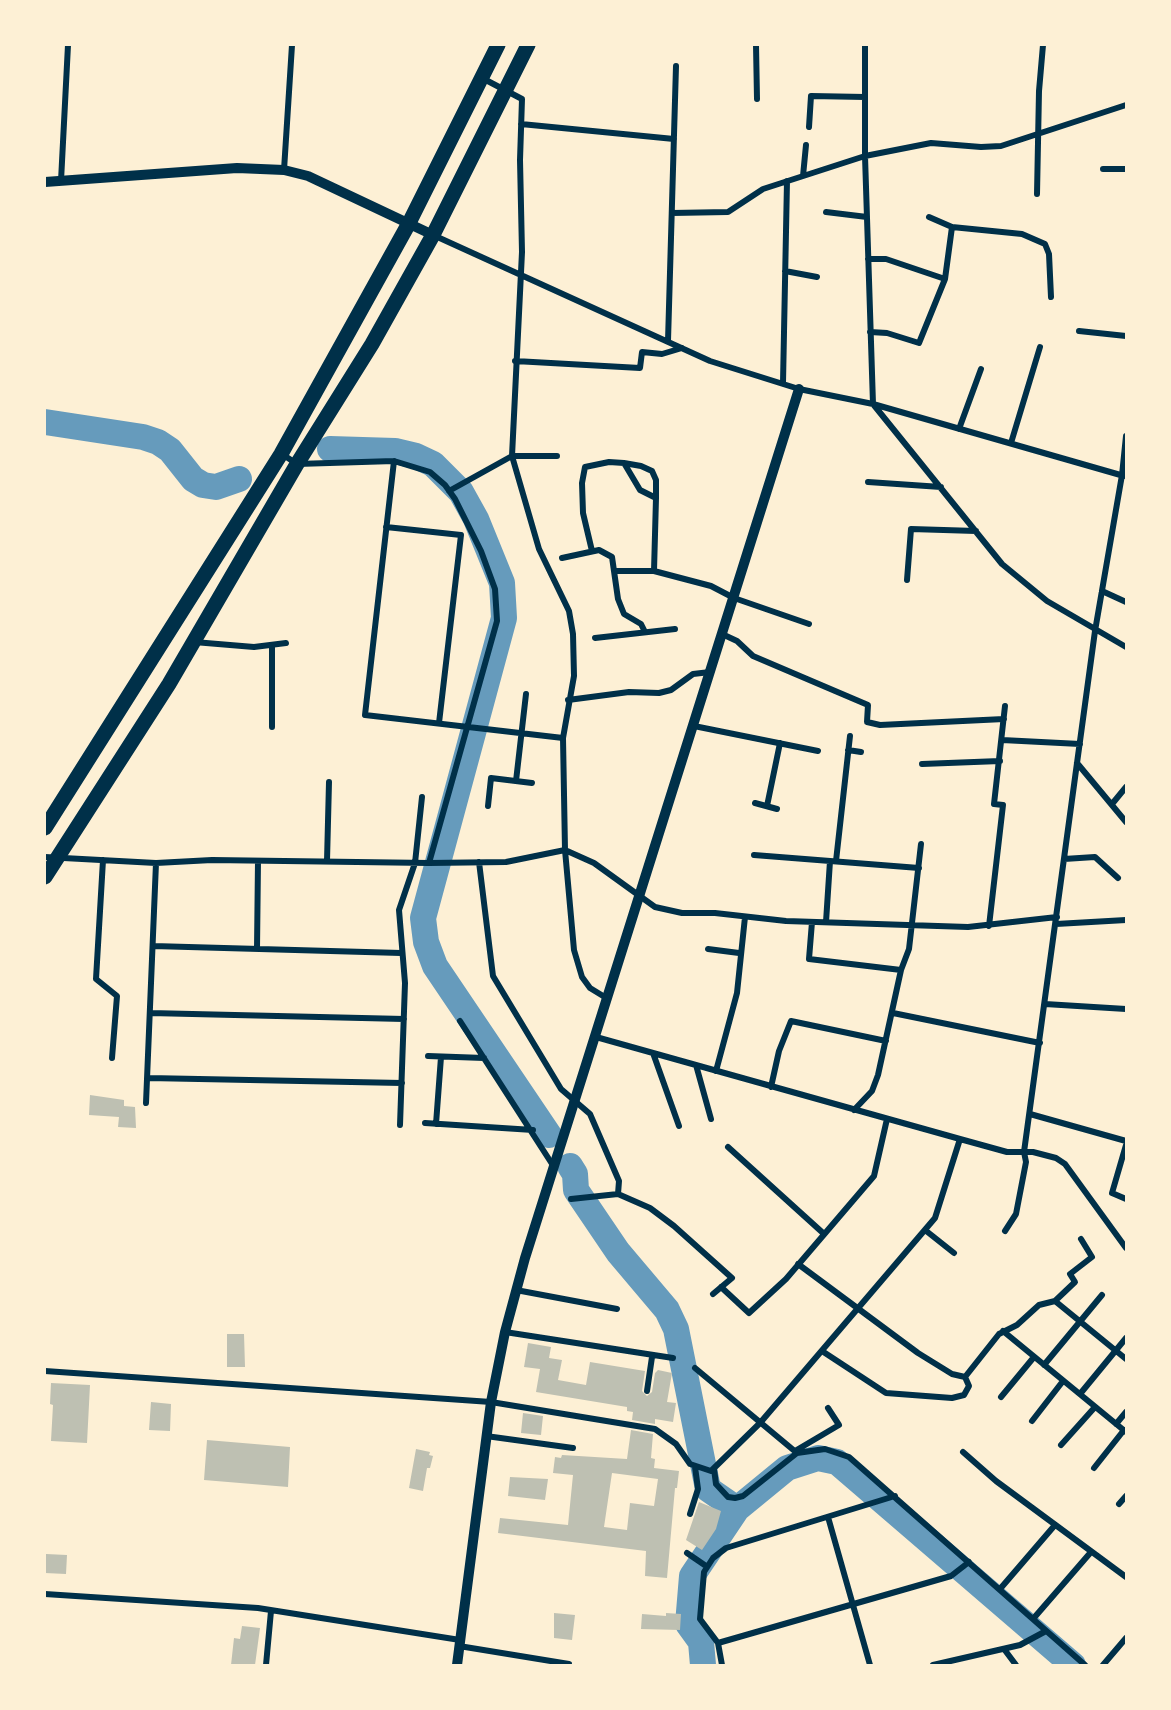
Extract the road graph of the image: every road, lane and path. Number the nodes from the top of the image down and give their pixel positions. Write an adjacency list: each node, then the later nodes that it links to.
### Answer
1 (68, 45): 26 (street)
2 (292, 45): 22 (street)
3 (498, 45): 9 (highway)
4 (528, 45): 10 (highway)
5 (756, 45): 12 (street)
6 (865, 45): 11 (street)
7 (1043, 45): 16 (street)
8 (676, 66): 17 (street)
9 (482, 78): 10 (street); 32 (highway)
10 (506, 90): 14 (street); 34 (highway)
11 (865, 97): 15 (street); 19 (street)
12 (757, 99)
13 (1126, 105): 16 (street)
14 (521, 124): 17 (street); 37 (street)
15 (809, 127)
16 (1037, 134): 19 (street); 27 (street)
17 (674, 139): 29 (street)
18 (806, 144): 23 (street)
19 (865, 156): 23 (street); 30 (street)
20 (1103, 169): 21 (street)
21 (1126, 169)
22 (284, 171): 26 (street); 32 (street)
23 (803, 176): 24 (street)
24 (787, 181): 29 (street); 36 (street)
25 (45, 182): 26 (street)
26 (61, 182)
27 (1037, 194)
28 (826, 212): 30 (street)
29 (672, 213): 44 (street)
30 (867, 217): 35 (street)
31 (929, 217): 33 (street)
32 (408, 225): 34 (street); 55 (highway)
33 (952, 227): 39 (street); 40 (street)
34 (433, 235): 37 (street); 59 (highway)
35 (868, 259): 39 (street); 42 (street)
36 (785, 271): 38 (street); 49 (street)
37 (520, 276): 44 (street); 47 (street)
38 (817, 278)
39 (945, 279): 42 (street)
40 (1051, 297)
41 (1079, 331): 43 (street)
42 (870, 332): 51 (street)
43 (1126, 336)
44 (668, 341): 46 (street)
45 (1040, 347): 54 (street)
46 (682, 348): 47 (street); 49 (street)
47 (515, 361): 56 (street)
48 (981, 369): 52 (street)
49 (783, 383): 50 (street)
50 (799, 388): 51 (street); 74 (street)
51 (873, 404): 52 (street); 63 (street)
52 (959, 429): 54 (street)
53 (1126, 436): 61 (street)
54 (1011, 443): 61 (street)
55 (281, 454): 59 (street); 118 (highway)
56 (512, 456): 57 (street); 64 (street); 88 (street)
57 (557, 456)
58 (394, 461): 59 (street); 64 (street); 66 (street)
59 (297, 464): 82 (highway)
60 (624, 464): 65 (street); 65 (street); 68 (street)
61 (1124, 476): 73 (street)
62 (868, 482): 63 (street)
63 (941, 487): 67 (street)
64 (451, 490): 94 (street)
65 (656, 498): 71 (street)
66 (386, 528): 91 (street); 91 (street)
67 (976, 531): 72 (street); 77 (street)
68 (592, 551): 69 (street); 70 (street)
69 (562, 558)
70 (615, 571): 71 (street); 79 (street)
71 (654, 572): 74 (street)
72 (907, 580)
73 (1102, 594): 75 (street); 77 (street)
74 (734, 598): 76 (street); 80 (street)
75 (1126, 602)
76 (809, 624)
77 (1096, 627): 85 (street); 100 (street)
78 (675, 628): 79 (street)
79 (645, 632): 81 (street)
80 (723, 634): 86 (street); 90 (street)
81 (595, 638)
82 (193, 642): 84 (street); 122 (highway)
83 (286, 643): 84 (street)
84 (272, 646): 93 (street)
85 (1126, 647)
86 (711, 672): 88 (street); 92 (street)
87 (526, 694): 95 (street)
88 (568, 700): 97 (street)
89 (1005, 706): 90 (street)
90 (1004, 719): 98 (street)
91 (439, 723): 94 (street)
92 (694, 726): 99 (street); 135 (street)
93 (272, 727)
94 (468, 727): 95 (street); 131 (street)
95 (521, 733): 97 (street); 107 (street)
96 (850, 736): 101 (street)
97 (562, 738): 120 (street)
98 (1002, 740): 100 (street); 104 (street)
99 (780, 743): 102 (street); 115 (street)
100 (1080, 744): 105 (street)
101 (848, 750): 103 (street); 127 (street)
102 (818, 751)
103 (861, 752)
104 (1000, 761): 106 (street); 142 (street)
105 (1077, 762): 113 (street); 123 (street)
106 (922, 764)
107 (516, 781): 109 (street); 114 (street)
108 (329, 782): 126 (street)
109 (532, 783)
110 (1126, 787): 113 (street)
111 (422, 797): 130 (street)
112 (755, 803): 115 (street)
113 (1112, 804): 117 (street)
114 (488, 806)
115 (767, 806): 116 (street)
116 (777, 808)
117 (1126, 822)
118 (45, 828)
119 (921, 844): 132 (street)
120 (565, 850): 128 (street); 135 (street); 149 (street)
121 (754, 855): 127 (street)
122 (51, 857): 124 (street); 133 (highway)
123 (1064, 859): 134 (street); 138 (street)
124 (103, 860): 129 (street); 162 (street)
125 (258, 861): 126 (street); 129 (street); 144 (street)
126 (327, 861): 130 (street)
127 (833, 861): 132 (street); 140 (street)
128 (478, 862): 131 (street); 169 (street)
129 (156, 863): 143 (street)
130 (415, 863): 131 (street); 147 (street)
131 (429, 864)
132 (919, 868): 141 (street)
133 (45, 877)
134 (1118, 878)
135 (640, 896): 136 (street); 149 (street)
136 (745, 917): 139 (street); 146 (street)
137 (1126, 920): 138 (street)
138 (1056, 921): 142 (street); 150 (street)
139 (813, 922): 140 (street); 148 (street)
140 (826, 922): 141 (street)
141 (914, 925): 142 (street); 148 (street)
142 (988, 926)
143 (153, 946): 144 (street); 152 (street)
144 (257, 949): 147 (street)
145 (708, 949): 146 (street)
146 (739, 953): 165 (street)
147 (401, 954): 154 (street)
148 (901, 970): 153 (street)
149 (608, 999): 156 (street)
150 (1045, 1004): 151 (street); 158 (street)
151 (1126, 1009)
152 (150, 1013): 154 (street); 166 (street)
153 (893, 1013): 157 (street); 158 (street)
154 (404, 1019): 167 (street)
155 (460, 1021): 163 (street)
156 (596, 1037): 159 (street); 169 (street)
157 (886, 1041): 168 (street); 171 (street)
158 (1040, 1043): 172 (street)
159 (653, 1053): 164 (street); 178 (street)
160 (428, 1056): 161 (street)
161 (441, 1057): 163 (street); 176 (street)
162 (112, 1058)
163 (484, 1058): 179 (street)
164 (696, 1065): 165 (street); 173 (street)
165 (716, 1071): 168 (street)
166 (147, 1078): 167 (street); 170 (street)
167 (402, 1083): 177 (street)
168 (771, 1087): 171 (street)
169 (575, 1102): 184 (street); 185 (street)
170 (146, 1103)
171 (854, 1110): 174 (street)
172 (1030, 1114): 181 (street); 183 (street)
173 (711, 1119)
174 (887, 1119): 180 (street); 190 (street)
175 (425, 1124): 176 (street)
176 (436, 1124): 179 (street)
177 (400, 1125)
178 (679, 1126)
179 (532, 1130): 184 (street)
180 (960, 1139): 183 (street); 188 (street)
181 (1126, 1143): 187 (street)
182 (728, 1147): 190 (street)
183 (1024, 1152): 189 (street); 192 (street)
184 (554, 1167): 196 (street)
185 (618, 1194): 186 (street); 195 (street)
186 (573, 1199)
187 (1126, 1199)
188 (925, 1230): 193 (street); 200 (street)
189 (1005, 1231)
190 (823, 1233): 194 (street)
191 (1081, 1239): 199 (street)
192 (1126, 1248)
193 (954, 1253)
194 (798, 1264): 195 (street); 200 (street)
195 (721, 1287): 197 (street)
196 (516, 1290): 201 (street); 203 (street)
197 (713, 1294)
198 (1102, 1295): 202 (street)
199 (1055, 1301): 202 (street); 204 (street)
200 (857, 1308): 207 (street); 215 (street)
201 (617, 1309)
202 (1079, 1320): 206 (street); 212 (street)
203 (505, 1332): 208 (street); 220 (street)
204 (1003, 1332): 209 (street); 215 (street)
205 (1126, 1338): 206 (street)
206 (1116, 1350): 211 (street); 218 (street)
207 (822, 1351): 215 (street); 225 (street)
208 (652, 1356): 210 (street); 217 (street)
209 (1034, 1357): 212 (street); 219 (street)
210 (673, 1358)
211 (1126, 1359)
212 (1044, 1365): 216 (street)
213 (695, 1368): 225 (street)
214 (45, 1371): 220 (street)
215 (964, 1377)
216 (1063, 1380): 218 (street); 224 (street)
217 (647, 1390)
218 (1080, 1394): 221 (street)
219 (1001, 1397)
220 (490, 1402): 228 (street); 233 (street)
221 (1095, 1407): 226 (street); 229 (street)
222 (828, 1408): 231 (street)
223 (1126, 1412): 226 (street)
224 (1032, 1421)
225 (760, 1423): 231 (street); 235 (street)
226 (1116, 1424): 227 (street)
227 (1125, 1431): 234 (street)
228 (486, 1436): 230 (street); 254 (street)
229 (1061, 1445)
230 (573, 1449)
231 (796, 1452): 235 (street); 236 (street)
232 (963, 1452): 241 (street)
233 (698, 1467): 235 (street); 239 (street)
234 (1094, 1468)
235 (712, 1470)
236 (895, 1496): 240 (street); 244 (street)
237 (1126, 1496): 238 (street)
238 (1119, 1504)
239 (690, 1514)
240 (828, 1517): 245 (street); 249 (street)
241 (1055, 1525): 242 (street); 247 (street)
242 (1091, 1552): 246 (street); 251 (street)
243 (687, 1553): 245 (street)
244 (966, 1564): 247 (street); 249 (street)
245 (705, 1565): 255 (street)
246 (1126, 1577)
247 (1000, 1589): 251 (street)
248 (45, 1594): 250 (street)
249 (854, 1604): 255 (street); 261 (street)
250 (271, 1611): 254 (street); 258 (street)
251 (1033, 1619): 252 (street)
252 (1044, 1633): 256 (street); 264 (street)
253 (1126, 1638): 265 (street)
254 (460, 1643): 257 (street); 259 (street)
255 (718, 1643): 260 (street)
256 (1004, 1649): 262 (street); 263 (street)
257 (568, 1664)
258 (266, 1665)
259 (457, 1665)
260 (722, 1665)
261 (870, 1665)
262 (933, 1665)
263 (1016, 1665)
264 (1085, 1665)
265 (1103, 1665)

